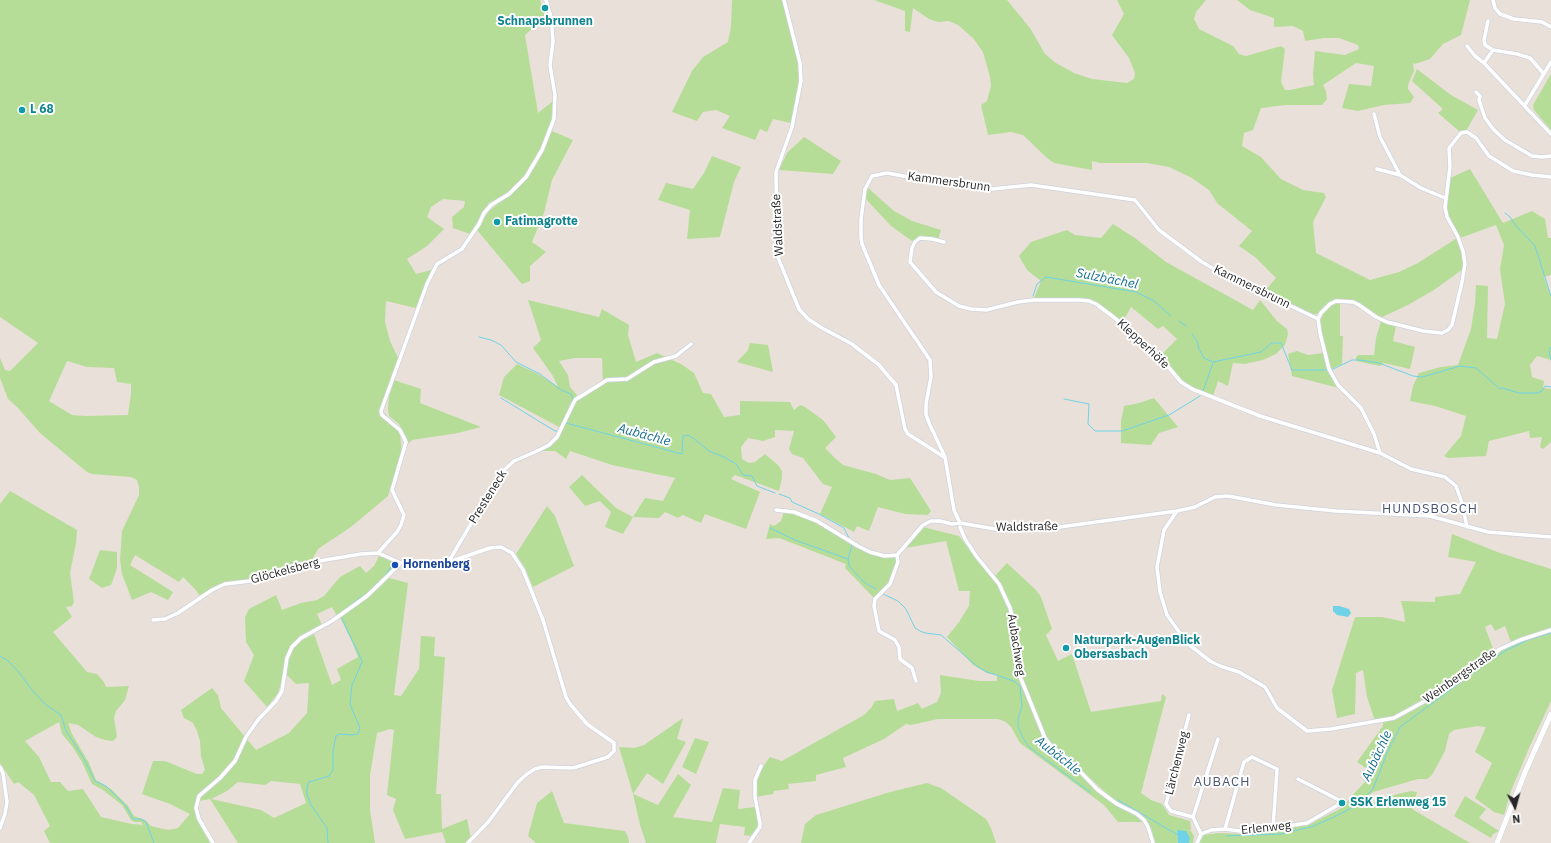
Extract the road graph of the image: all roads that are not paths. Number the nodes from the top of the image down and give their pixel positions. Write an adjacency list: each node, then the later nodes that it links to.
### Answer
1 (546, 0): 30 (street)
2 (784, 0): 24 (street, Waldstraße)
3 (1493, 0): 5 (street)
4 (1488, 21): 7 (street)
5 (1551, 27)
6 (1467, 46): 9 (street)
7 (1493, 50): 9 (street); 10 (street)
8 (1551, 62): 10 (street)
9 (1484, 63): 12 (street)
10 (1544, 74): 12 (street)
11 (1476, 92): 15 (street)
12 (1525, 105): 14 (street)
13 (1374, 114): 17 (street)
14 (1551, 134)
15 (1551, 156)
16 (1377, 169): 17 (street)
17 (1400, 175): 19 (street)
18 (1551, 177): 19 (street)
19 (1445, 198): 21 (street)
20 (944, 242): 23 (street, Klepperhöfe)
21 (1318, 319): 23 (street); 24 (street, Kammersbrunn)
22 (691, 344): 32 (street, Presteneck)
23 (1380, 453): 28 (street, Klepperhöfe)
24 (945, 457): 27 (street)
25 (776, 510): 31 (street)
26 (1177, 511): 27 (street, Waldstraße); 28 (street, Waldstraße); 35 (street, Weinbergstraße)
27 (960, 525): 31 (street, Waldstraße); 51 (street, Aubachweg)
28 (1467, 527): 29 (street, Waldstraße)
29 (1551, 537)
30 (378, 553): 33 (street, Glöckelsberg); 34 (street, Glöckelsberg)
31 (897, 555): 36 (street)
32 (448, 561): 33 (street, Glöckelsberg); 49 (street, Glöckelsberg)
33 (401, 563): 48 (street)
34 (153, 620)
35 (1551, 630)
36 (916, 681)
37 (1551, 714): 53 (main road)
38 (1189, 715): 43 (street, Lärchenweg)
39 (1218, 739): 43 (street)
40 (761, 766): 50 (street)
41 (0, 767): 44 (street)
42 (1298, 779): 46 (street, Erlenweg)
43 (1194, 817): 47 (street)
44 (0, 828)
45 (1225, 829): 46 (street, Erlenweg); 46 (street); 47 (street, Erlenweg)
46 (1273, 829)
47 (1201, 834): 52 (street)
48 (213, 843)
49 (468, 843)
50 (748, 843)
51 (1153, 843)
52 (1197, 843)
53 (1497, 843)

